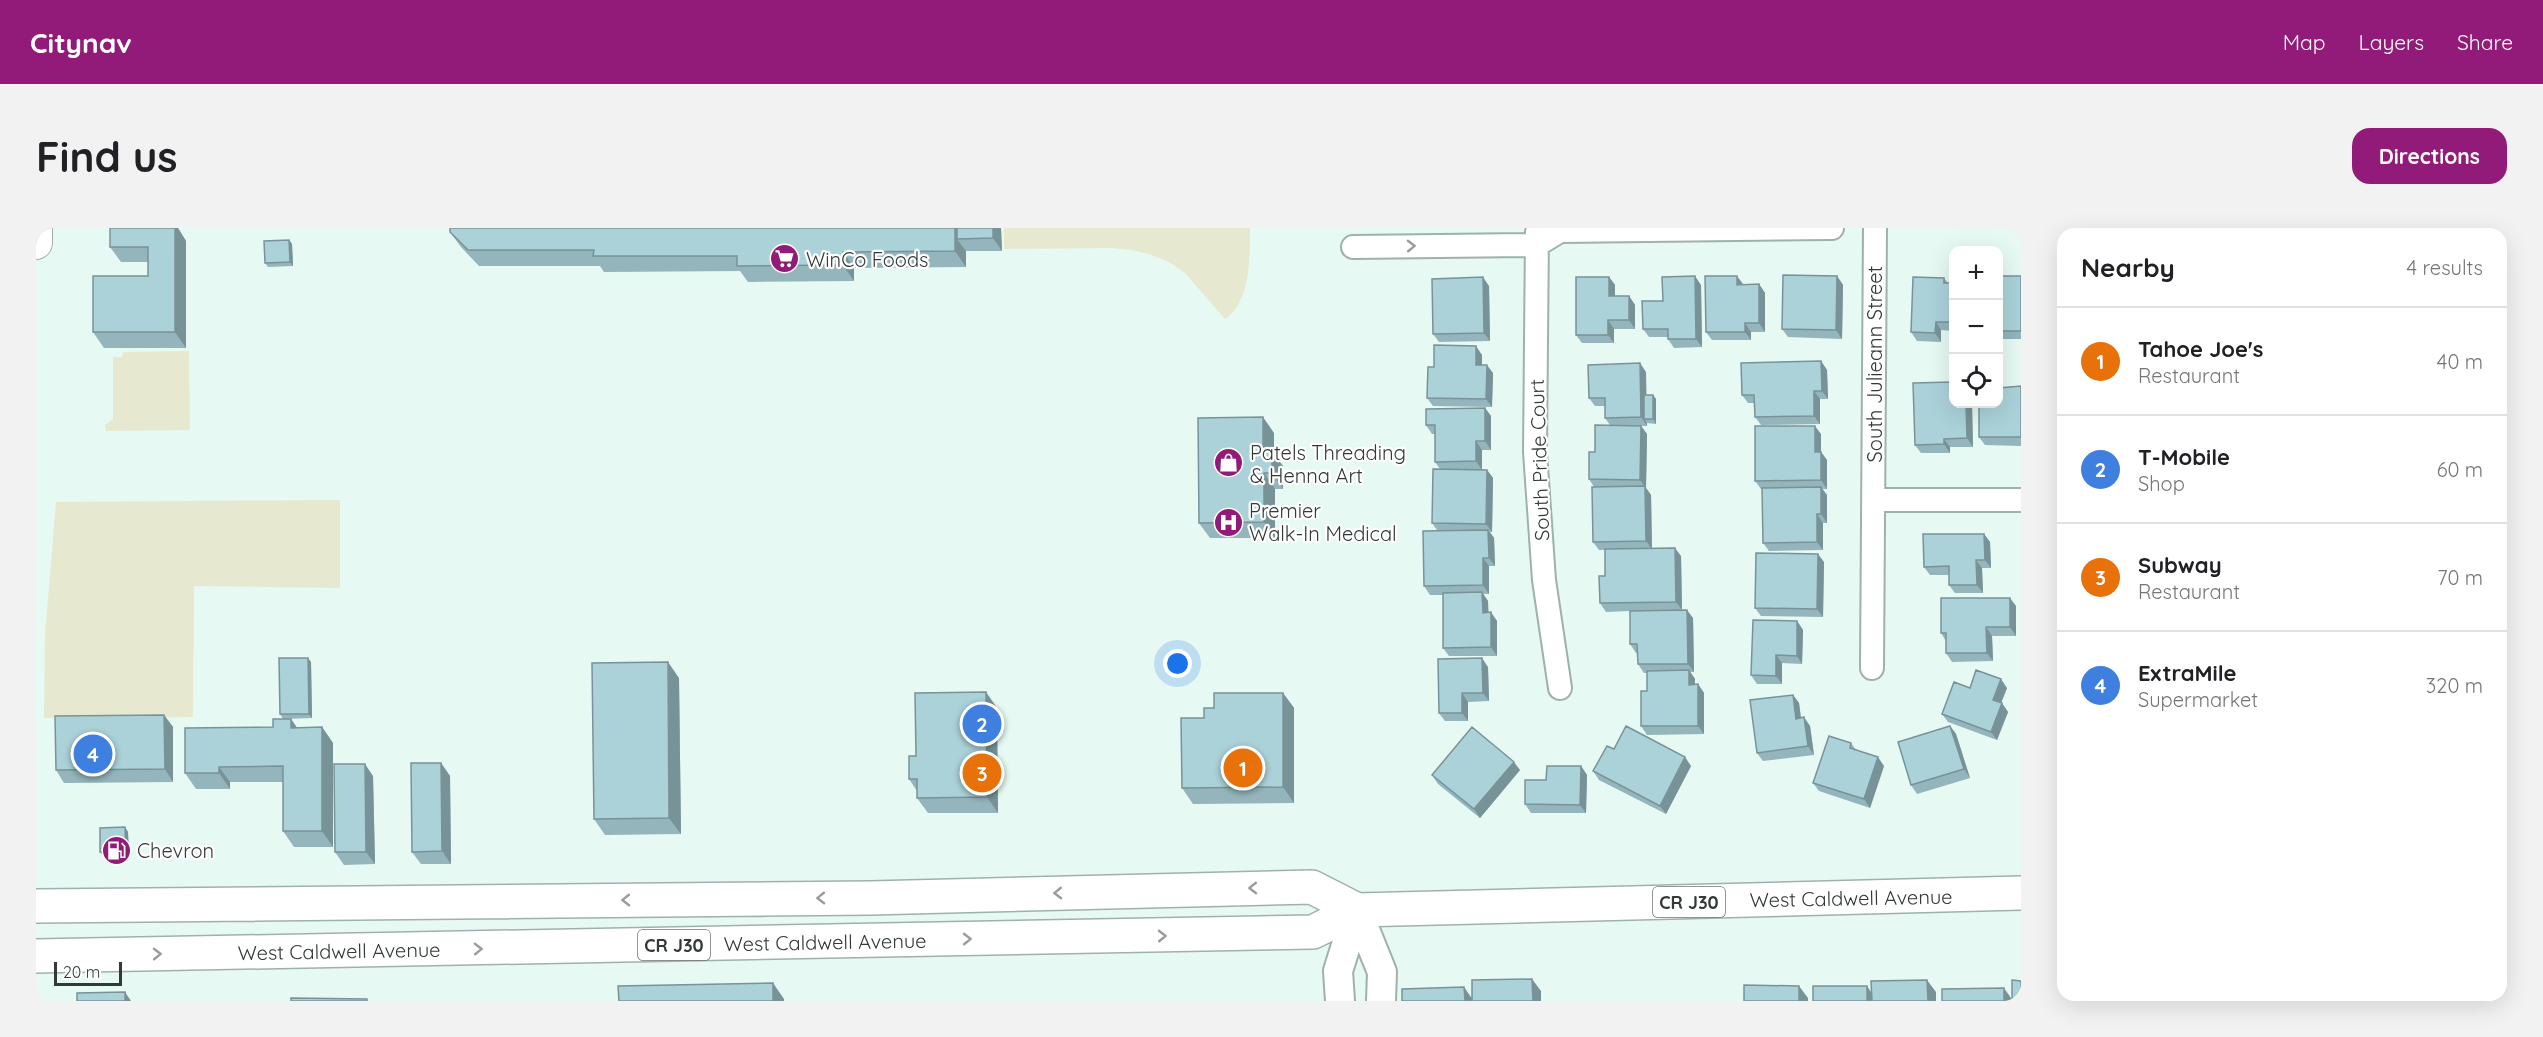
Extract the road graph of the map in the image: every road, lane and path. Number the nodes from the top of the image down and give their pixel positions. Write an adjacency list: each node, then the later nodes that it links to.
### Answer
1 (36, 228): 5 (main road)
2 (1832, 228): 4 (street)
3 (1875, 228): 7 (street, South Julieann Street)
4 (1545, 233): 6 (street, one-way to 4); 10 (street, South Pride Court)
5 (36, 243)
6 (1353, 247)
7 (1874, 500): 8 (street); 9 (street, South Julieann Street)
8 (2021, 500)
9 (1872, 668)
10 (1560, 688)
11 (2021, 893): 14 (main road, West Caldwell Avenue / CR J30)
12 (870, 898): 13 (main road, West Caldwell Avenue / CR J30, one-way to 13); 14 (main road, West Caldwell Avenue / CR J30, one-way to 12); 15 (main road)
13 (36, 906)
14 (1357, 910): 15 (main road, West Caldwell Avenue / CR J30, one-way to 14); 17 (street); 18 (street)
15 (540, 948): 16 (main road, West Caldwell Avenue / CR J30, one-way to 15)
16 (36, 956)
17 (1340, 1001)
18 (1381, 1001)

